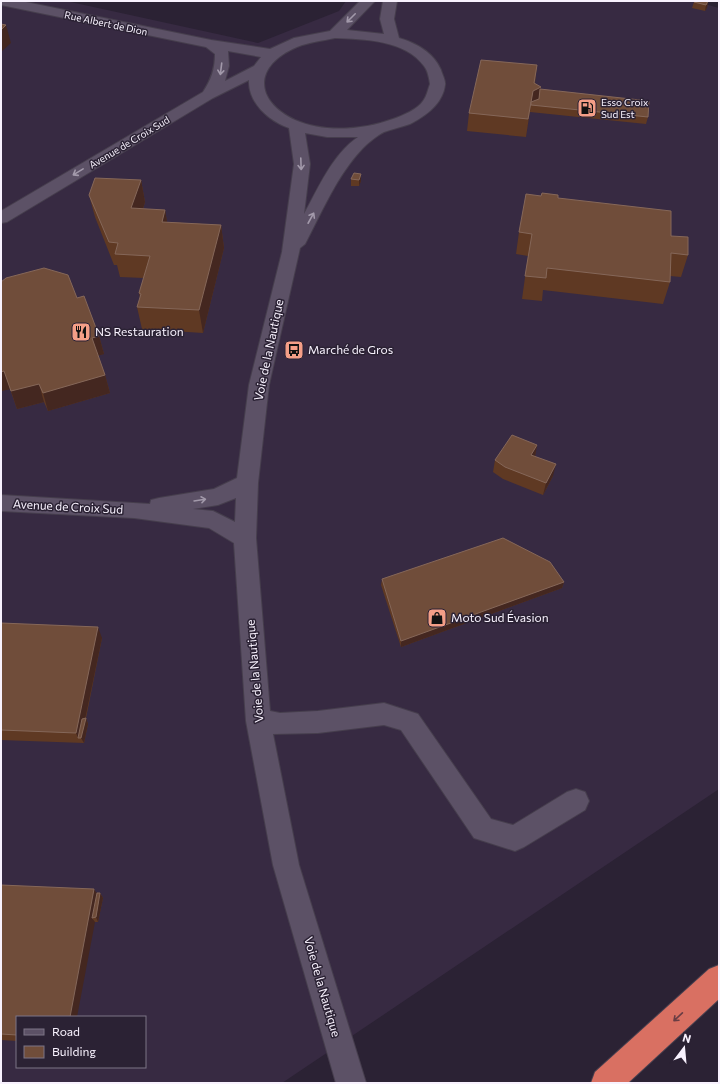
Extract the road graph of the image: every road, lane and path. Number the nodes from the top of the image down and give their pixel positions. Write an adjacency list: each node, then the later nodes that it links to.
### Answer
1 (1, 1): 6 (street, Rue Albert de Dion)
2 (368, 1): 4 (street, one-way to 4)
3 (390, 1): 5 (street)
4 (335, 34): 5 (street); 7 (street)
5 (392, 40): 11 (street)
6 (211, 44): 7 (street, Rue Albert de Dion); 9 (street, one-way to 9)
7 (272, 54): 8 (street)
8 (259, 69): 9 (street, Avenue de Croix Sud); 10 (street)
9 (208, 95): 12 (street, Avenue de Croix Sud, one-way to 12)
10 (296, 125): 11 (street); 13 (street, Voie de la Nautique, one-way to 13)
11 (376, 131): 13 (street, Voie de la Nautique, one-way to 11)
12 (1, 218)
13 (291, 252): 14 (street, Voie de la Nautique)
14 (248, 483): 16 (street, Avenue de Croix Sud, one-way to 14); 17 (street, Voie de la Nautique)
15 (3, 502): 16 (street, Avenue de Croix Sud)
16 (134, 510): 17 (street, Avenue de Croix Sud)
17 (245, 538): 18 (street, Voie de la Nautique)
18 (258, 721): 19 (street); 21 (street, Voie de la Nautique)
19 (576, 801)
20 (719, 979): 22 (highway, one-way to 22)
21 (348, 1076)
22 (606, 1083)

